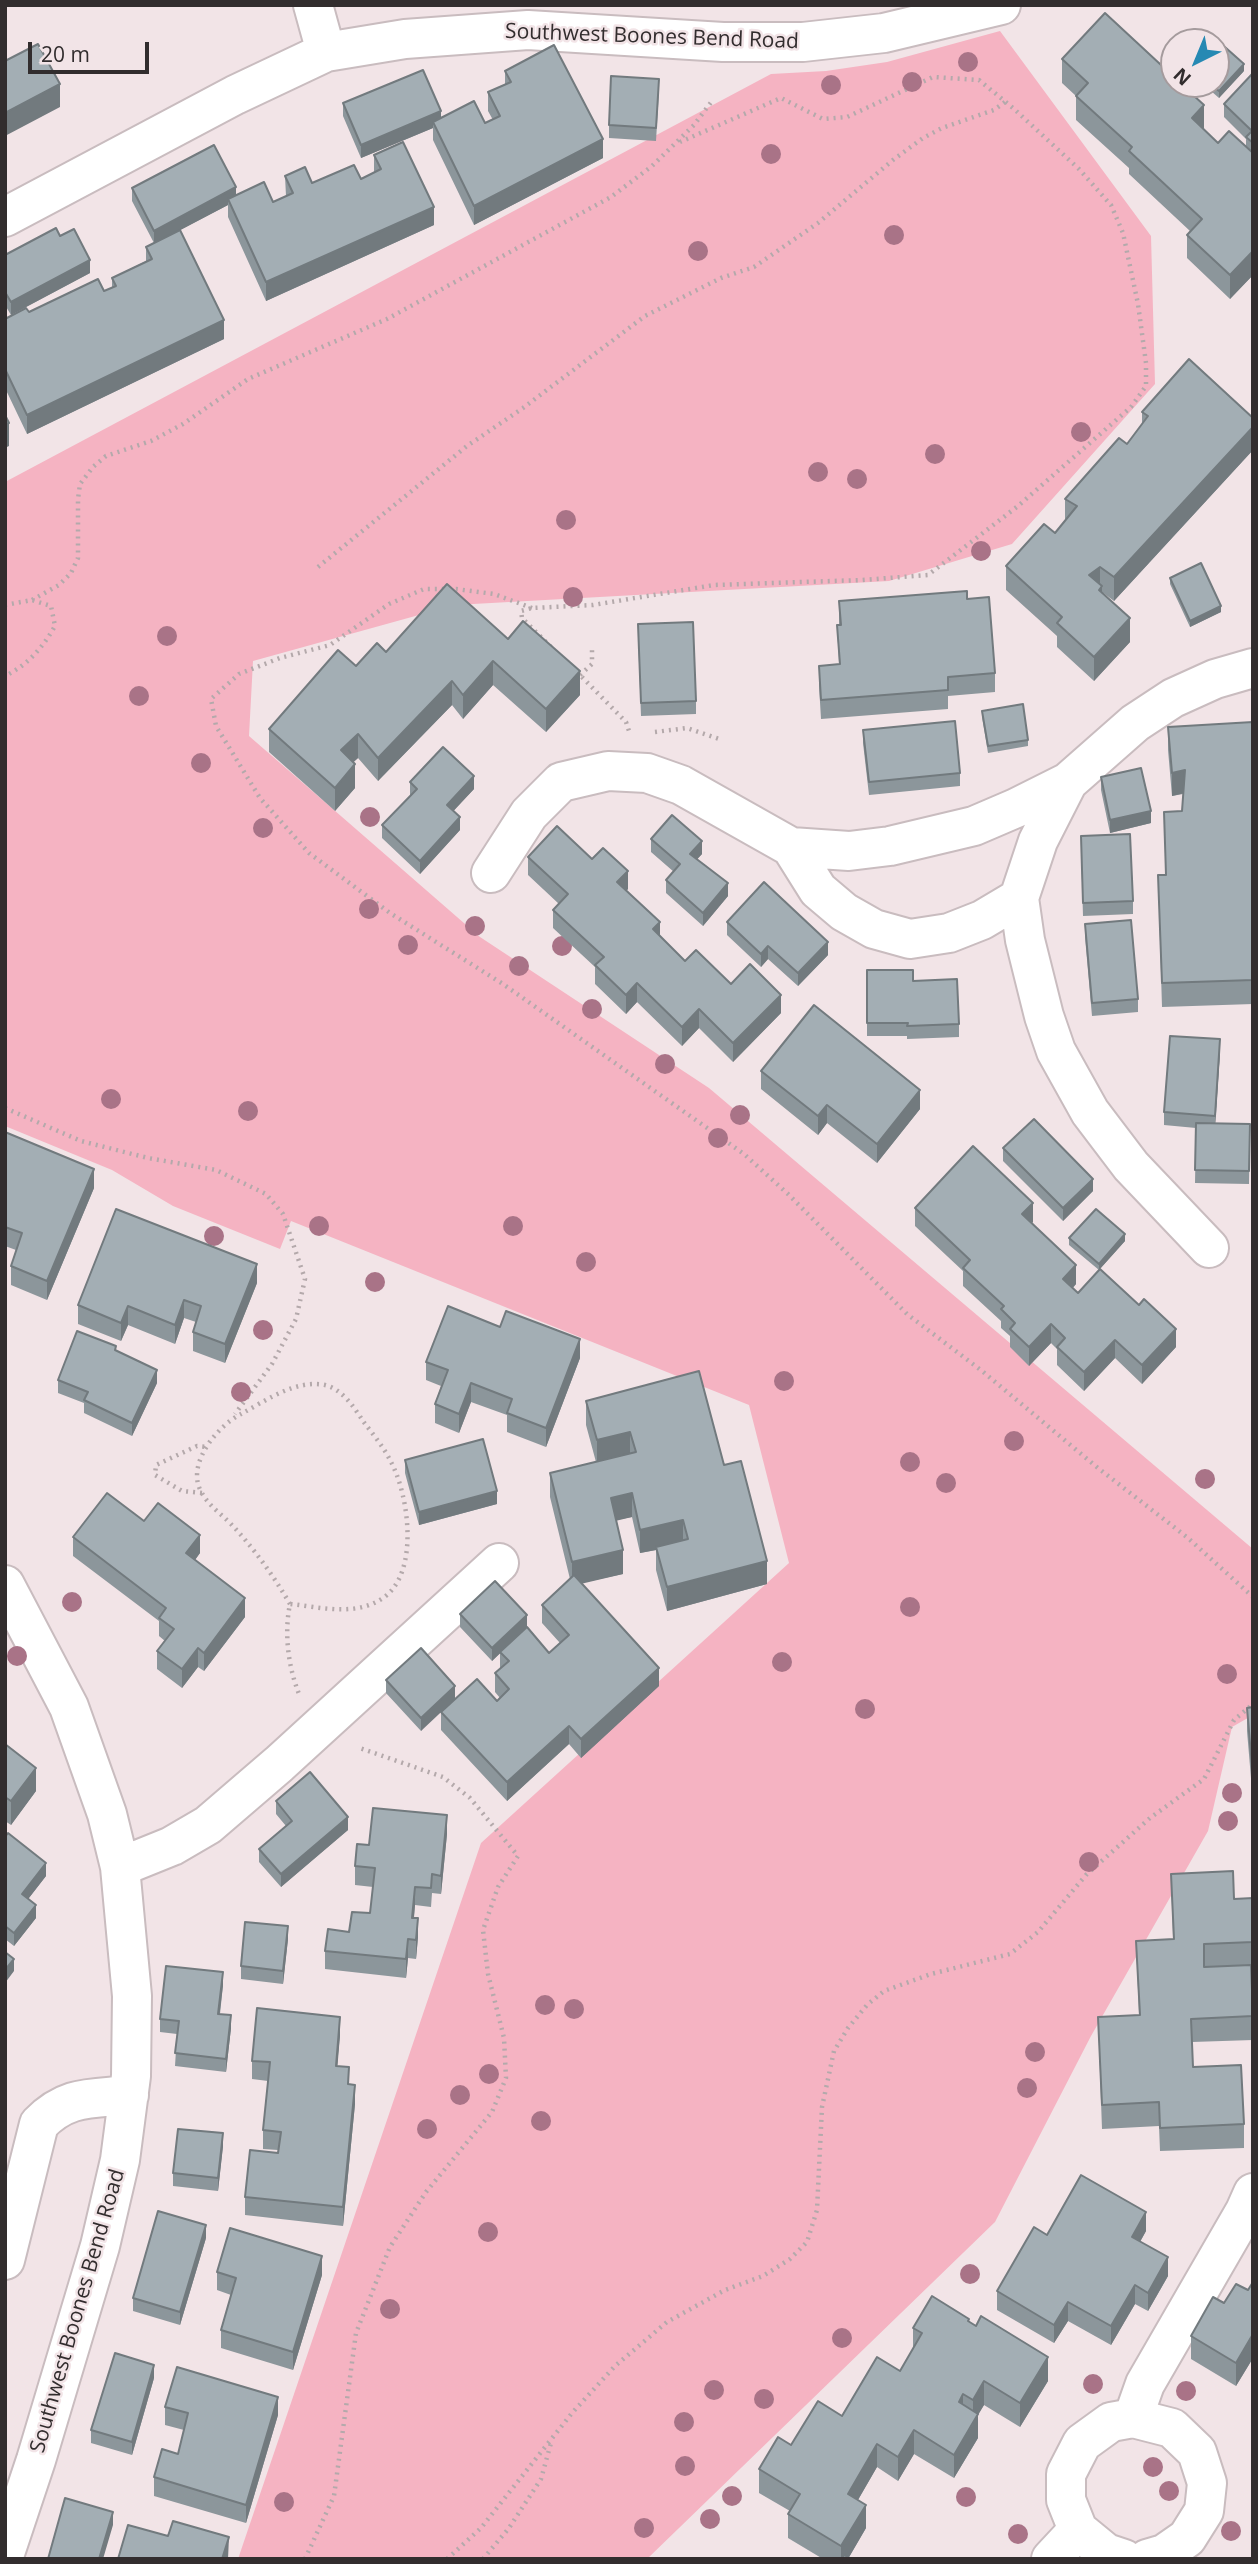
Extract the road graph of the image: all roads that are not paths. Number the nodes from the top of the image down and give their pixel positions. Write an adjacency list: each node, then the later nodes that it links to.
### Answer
1 (313, 5): 3 (street)
2 (1001, 5): 3 (street, Southwest Boones Bend Road)
3 (326, 52): 4 (street, Southwest Boones Bend Road)
4 (5, 217)
5 (1253, 668): 6 (street)
6 (1068, 782): 7 (street); 9 (street)
7 (791, 846): 8 (street); 9 (street)
8 (491, 873)
9 (1019, 898): 10 (street)
10 (1209, 1248)
11 (499, 1563): 13 (street)
12 (5, 1585): 13 (street, Southwest Boones Bend Road)
13 (120, 1867): 14 (street, Southwest Boones Bend Road)
14 (129, 2095): 16 (street); 19 (street, Southwest Boones Bend Road)
15 (1253, 2193): 17 (street)
16 (5, 2260)
17 (1133, 2418): 18 (street); 21 (street)
18 (1103, 2550): 20 (street)
19 (5, 2553)
20 (1051, 2559)
21 (1147, 2559)

